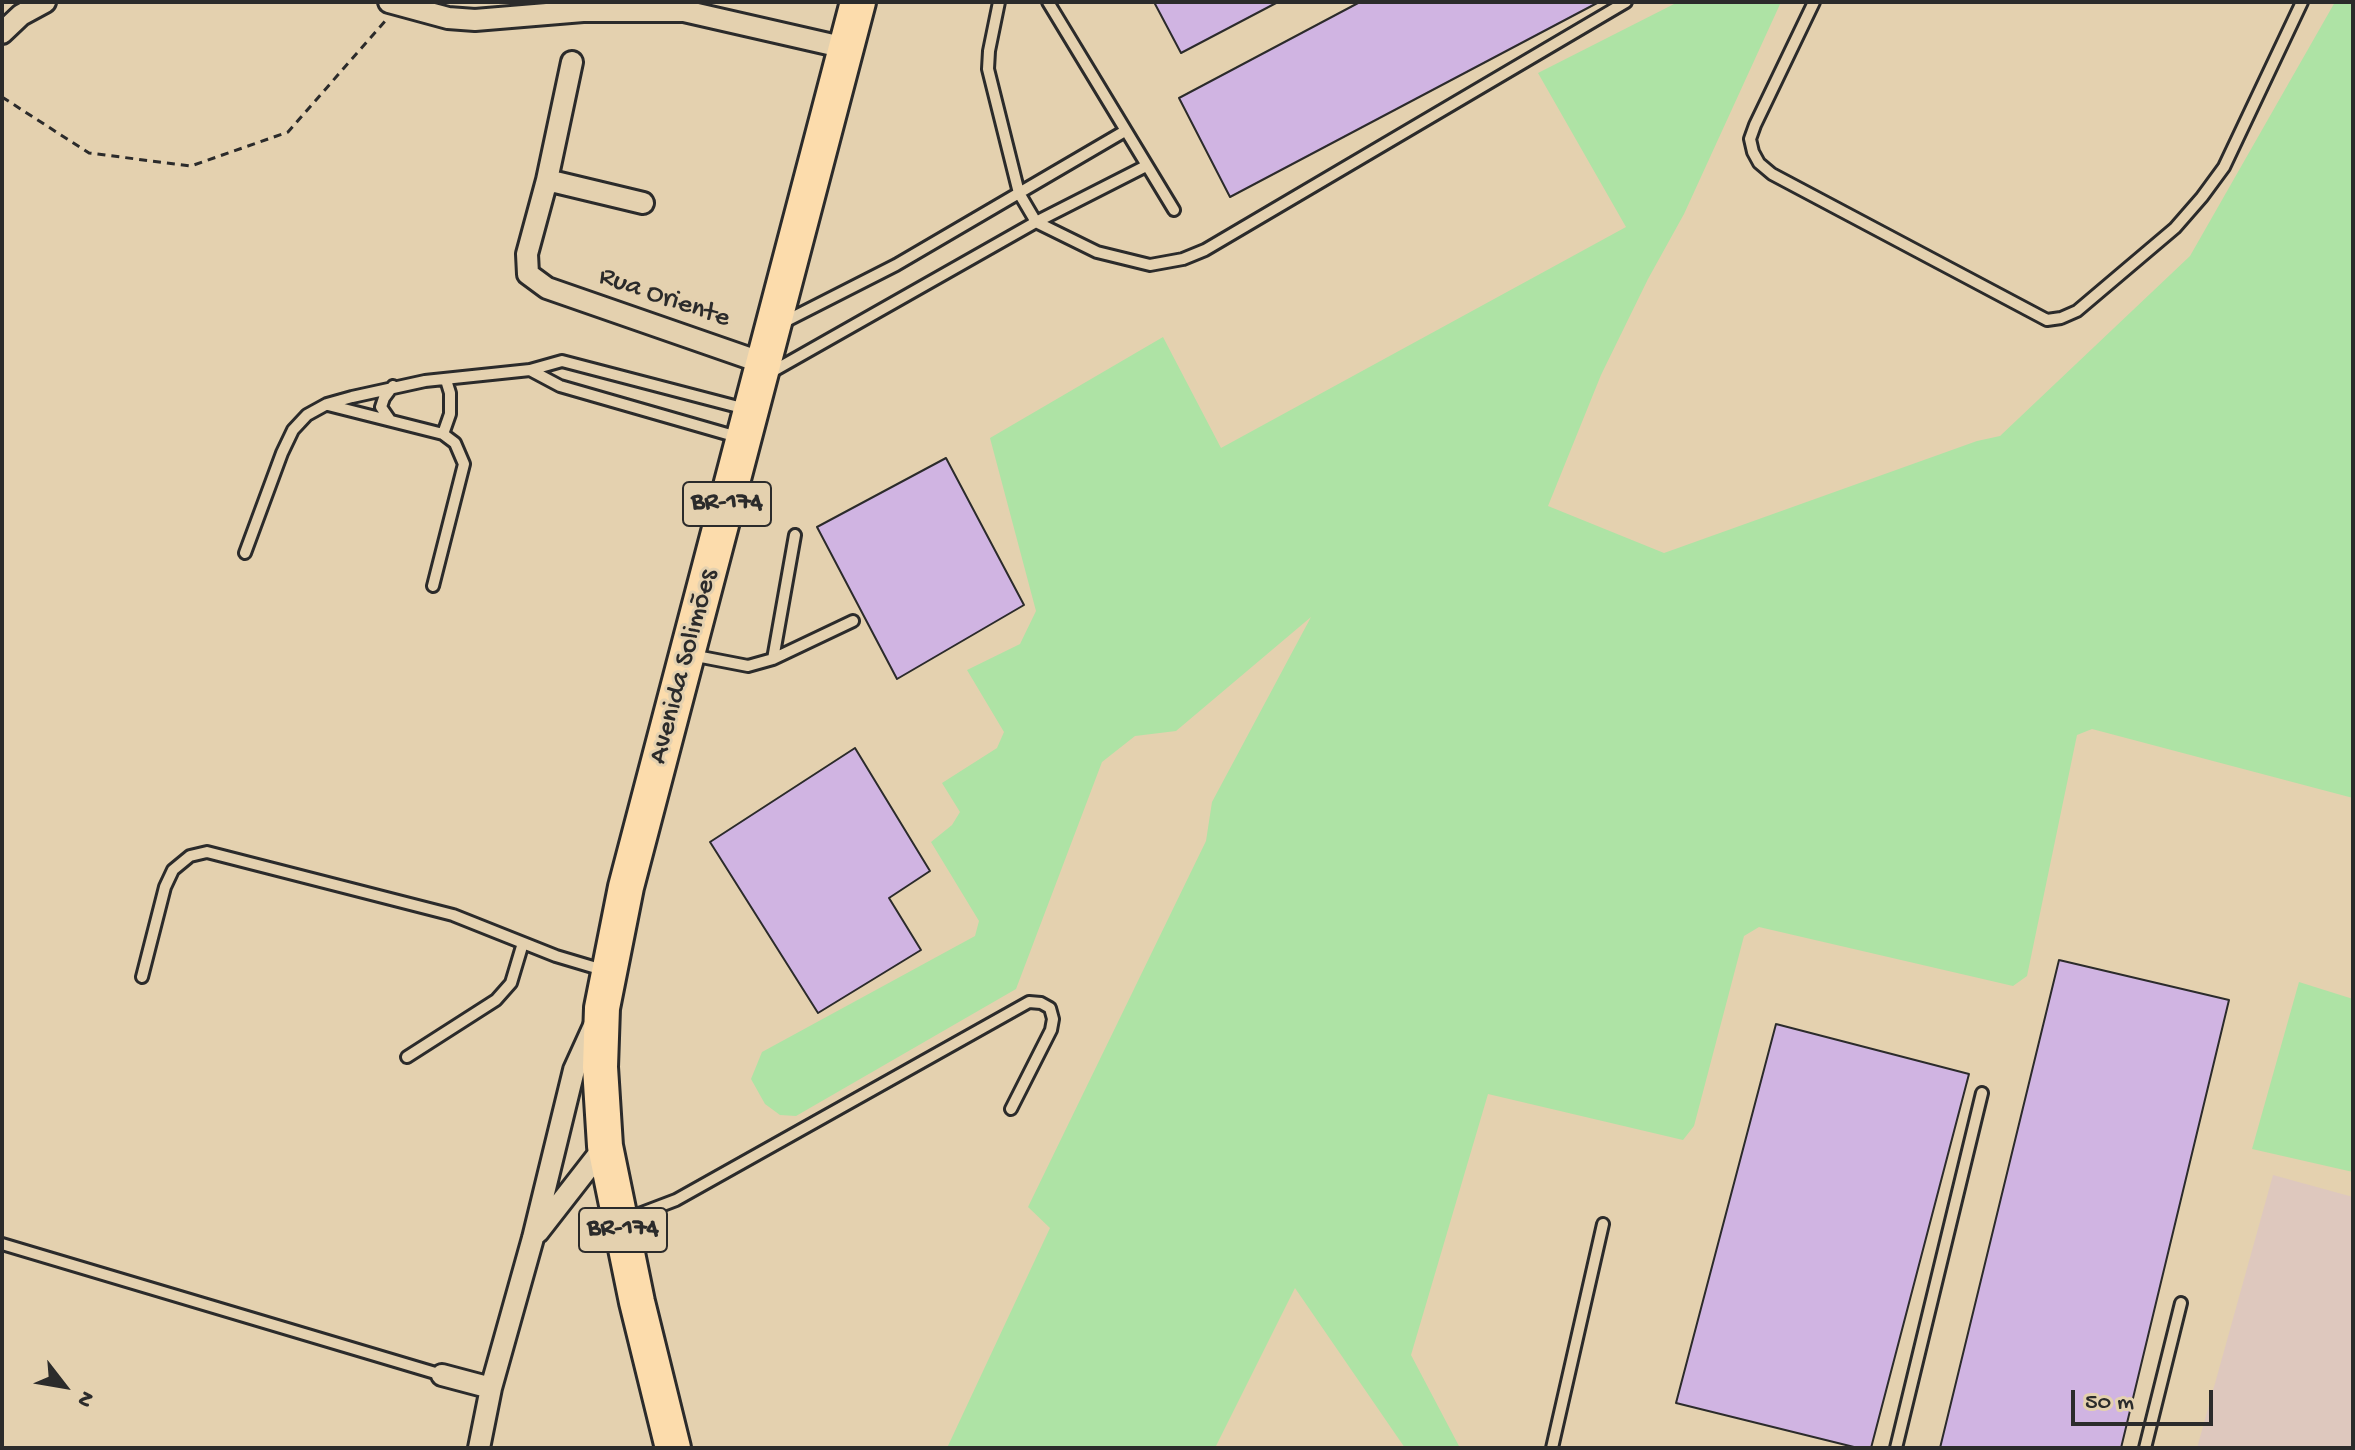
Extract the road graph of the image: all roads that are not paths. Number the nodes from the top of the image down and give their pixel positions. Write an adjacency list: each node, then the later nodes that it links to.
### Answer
1 (45, 2): 9 (street)
2 (858, 2): 10 (main road, Avenida Solimões / BR-174)
3 (999, 2): 15 (lane)
4 (1048, 2): 12 (lane)
5 (1626, 2): 18 (lane)
6 (1814, 2): 7 (lane)
7 (2302, 2)
8 (394, 4): 10 (street)
9 (2, 33)
10 (846, 48): 19 (main road, Avenida Solimões / BR-174)
11 (572, 62): 14 (street)
12 (1125, 131): 13 (lane); 15 (lane)
13 (1146, 166): 17 (lane); 18 (lane)
14 (547, 180): 16 (street); 23 (street, Rua Oriente)
15 (1019, 193): 18 (lane); 19 (lane)
16 (643, 203)
17 (1174, 210)
18 (1036, 222): 23 (lane)
19 (771, 329): 23 (main road, Avenida Solimões / BR-174)
20 (530, 370): 21 (lane); 23 (lane); 23 (lane)
21 (446, 380): 22 (lane); 26 (lane)
22 (393, 386): 24 (lane); 25 (lane)
23 (754, 398): 31 (main road, Avenida Solimões / BR-174)
24 (327, 404): 25 (lane); 28 (lane)
25 (390, 420): 26 (lane)
26 (443, 434): 29 (lane)
27 (795, 535): 32 (lane)
28 (245, 553)
29 (433, 586)
30 (853, 621): 32 (lane)
31 (689, 655): 32 (lane); 34 (main road, Avenida Solimões / BR-174)
32 (773, 659)
33 (523, 943): 34 (lane); 35 (lane); 37 (lane)
34 (609, 971): 36 (main road, Avenida Solimões / BR-174)
35 (142, 977)
36 (602, 1008): 40 (main road, BR-174); 43 (street, Avenida Solimões)
37 (407, 1057)
38 (1982, 1093): 51 (lane)
39 (1011, 1109): 41 (lane)
40 (605, 1146): 41 (main road, BR-174); 43 (street, Avenida Solimões)
41 (621, 1221): 49 (main road, BR-174)
42 (1603, 1224): 50 (lane)
43 (533, 1238): 47 (street, Avenida Solimões)
44 (2, 1244): 46 (lane)
45 (2181, 1303): 52 (lane)
46 (442, 1375): 47 (street)
47 (491, 1388): 48 (street, Avenida Solimões)
48 (479, 1448)
49 (673, 1448)
50 (1552, 1448)
51 (1896, 1448)
52 (2145, 1448)

